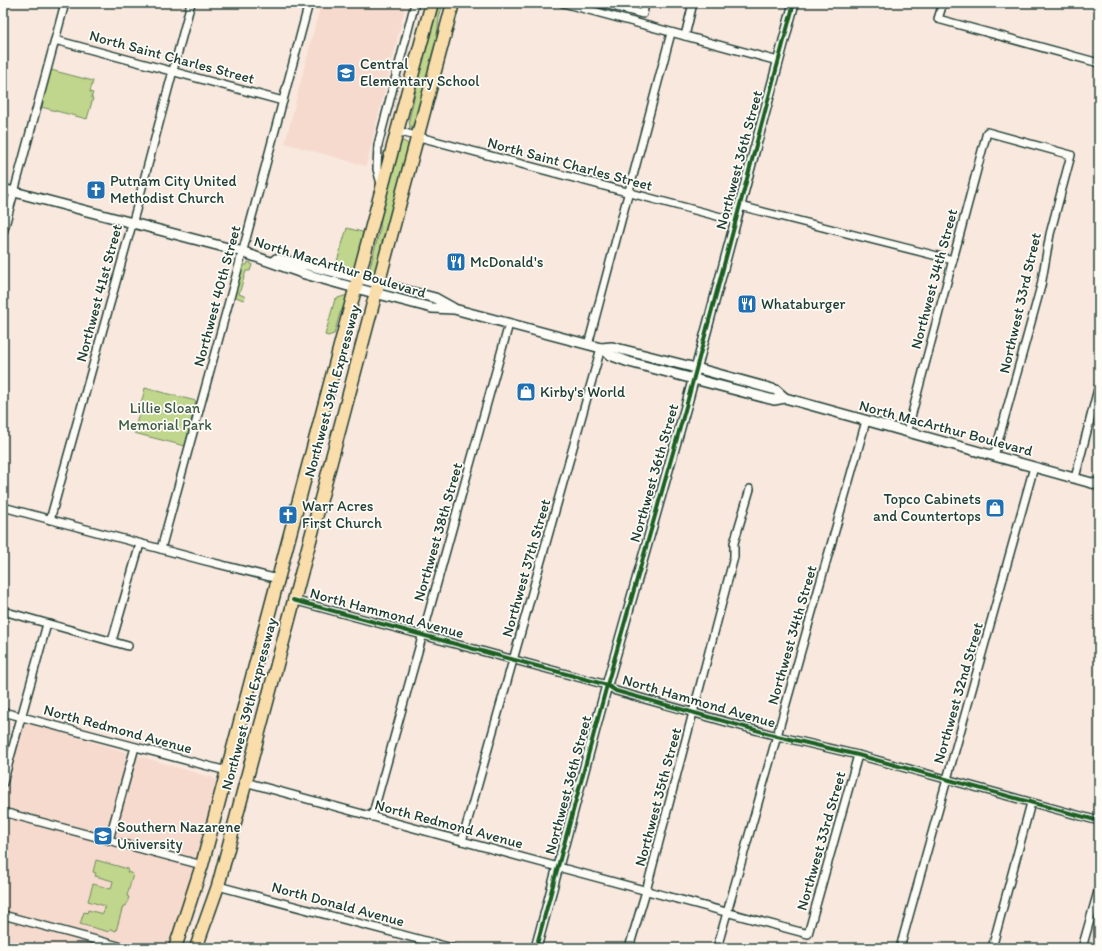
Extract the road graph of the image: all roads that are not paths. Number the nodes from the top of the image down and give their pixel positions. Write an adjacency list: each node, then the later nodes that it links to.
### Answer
1 (65, 3): 17 (street)
2 (190, 3): 20 (street, Northwest 41st Street)
3 (309, 3): 21 (street, Northwest 40th Street)
4 (415, 3): 25 (street, Northwest 39th Expressway)
5 (432, 3): 22 (highway, Northwest 39th Expressway)
6 (453, 3): 24 (highway, Northwest 39th Expressway)
7 (601, 3): 13 (street)
8 (646, 3): 13 (street)
9 (693, 3): 16 (street)
10 (794, 3): 18 (main road, Northwest 36th Street)
11 (943, 3): 19 (street)
12 (568, 4): 14 (street)
13 (643, 14): 14 (street)
14 (640, 24): 15 (street)
15 (671, 33): 16 (street); 28 (street)
16 (684, 36): 18 (street)
17 (55, 40): 20 (street, North Saint Charles Street); 27 (street)
18 (778, 61): 29 (main road, Northwest 36th Street)
19 (1099, 63)
20 (172, 71): 21 (street, North Saint Charles Street); 31 (street, Northwest 41st Street)
21 (283, 101): 33 (street, Northwest 40th Street)
22 (397, 131): 24 (street, North Saint Charles Street); 25 (highway, Northwest 39th Expressway)
23 (987, 132): 34 (street, Northwest 34th Street); 46 (street, Northwest 33rd Street)
24 (416, 137): 28 (street, North Saint Charles Street); 36 (highway, Northwest 39th Expressway)
25 (382, 187): 35 (highway, Northwest 39th Expressway)
26 (3, 189): 27 (main road, North MacArthur Boulevard)
27 (14, 192): 31 (main road, North MacArthur Boulevard); 32 (street)
28 (629, 194): 30 (street, North Saint Charles Street); 38 (street)
29 (740, 206): 30 (main road, Northwest 36th Street); 34 (street)
30 (736, 221): 40 (main road, Northwest 36th Street)
31 (132, 223): 33 (main road, North MacArthur Boulevard); 52 (street, Northwest 41st Street)
32 (3, 233)
33 (242, 252): 35 (main road, North MacArthur Boulevard); 54 (street, Northwest 40th Street)
34 (953, 260): 45 (street, Northwest 34th Street)
35 (357, 283): 36 (main road, North MacArthur Boulevard); 55 (highway, Northwest 39th Expressway)
36 (376, 288): 37 (main road, North MacArthur Boulevard); 56 (highway, Northwest 39th Expressway)
37 (509, 324): 38 (main road, North MacArthur Boulevard); 61 (street, Northwest 38th Street)
38 (588, 345): 39 (main road, North MacArthur Boulevard)
39 (601, 348): 40 (main road, North MacArthur Boulevard); 41 (main road, North MacArthur Boulevard); 64 (street, Northwest 37th Street)
40 (696, 368): 41 (main road, Northwest 36th Street); 43 (main road, North MacArthur Boulevard)
41 (693, 379): 43 (main road, North MacArthur Boulevard); 67 (main road, Northwest 36th Street)
42 (1099, 385): 48 (street)
43 (785, 398): 44 (main road, North MacArthur Boulevard)
44 (866, 421): 45 (main road, North MacArthur Boulevard); 71 (street, Northwest 34th Street)
45 (907, 432): 46 (main road, North MacArthur Boulevard)
46 (994, 456): 47 (main road, North MacArthur Boulevard)
47 (1034, 467): 48 (main road, North MacArthur Boulevard); 75 (street, Northwest 32nd Street)
48 (1075, 478): 49 (main road, North MacArthur Boulevard)
49 (1099, 485)
50 (750, 489): 69 (street, Northwest 35th Street)
51 (3, 507): 52 (street)
52 (50, 520): 53 (street)
53 (140, 544): 54 (street); 62 (street)
54 (161, 550): 55 (street)
55 (278, 579): 56 (highway); 57 (highway, Northwest 39th Expressway)
56 (297, 584): 58 (highway, Northwest 39th Expressway)
57 (274, 594): 58 (highway); 65 (highway, Northwest 39th Expressway)
58 (293, 600): 61 (street, North Hammond Avenue); 66 (highway, Northwest 39th Expressway)
59 (3, 611): 60 (street)
60 (47, 624): 62 (street); 70 (street)
61 (423, 635): 64 (street, North Hammond Avenue); 80 (street, Northwest 38th Street)
62 (112, 641): 63 (street)
63 (128, 646)
64 (514, 660): 67 (street, North Hammond Avenue); 83 (street, Northwest 37th Street)
65 (252, 679): 66 (highway); 74 (highway, Northwest 39th Expressway)
66 (270, 685): 76 (highway, Northwest 39th Expressway)
67 (607, 685): 69 (street, North Hammond Avenue); 85 (main road, Northwest 36th Street)
68 (3, 712): 70 (street, North Redmond Avenue)
69 (693, 712): 71 (street, North Hammond Avenue); 88 (street, Northwest 35th Street)
70 (21, 717): 72 (street, North Redmond Avenue); 77 (street)
71 (777, 736): 73 (street, North Hammond Avenue); 90 (street, Northwest 34th Street)
72 (135, 747): 74 (street, North Redmond Avenue); 82 (street)
73 (858, 755): 75 (street, North Hammond Avenue); 92 (street, Northwest 33rd Street)
74 (227, 771): 76 (highway); 84 (highway, Northwest 39th Expressway)
75 (947, 779): 78 (street, North Hammond Avenue); 100 (street, Northwest 32nd Street)
76 (245, 782): 80 (street, North Redmond Avenue); 86 (highway, Northwest 39th Expressway)
77 (3, 783)
78 (1030, 803): 81 (street, North Hammond Avenue); 101 (street)
79 (3, 812): 82 (street)
80 (372, 817): 83 (street, North Redmond Avenue)
81 (1099, 822)
82 (109, 840): 84 (street)
83 (462, 841): 85 (street, North Redmond Avenue)
84 (202, 865): 94 (highway, Northwest 39th Expressway)
85 (558, 867): 88 (street, North Redmond Avenue); 97 (main road, Northwest 36th Street)
86 (218, 886): 95 (highway, Northwest 39th Expressway); 96 (street, North Donald Avenue)
87 (1099, 888): 89 (street)
88 (646, 891): 90 (street, North Redmond Avenue); 98 (street, Northwest 35th Street)
89 (1097, 902): 102 (street)
90 (728, 911): 92 (street, North Redmond Avenue); 99 (street, Northwest 34th Street)
91 (3, 915): 93 (street)
92 (808, 934)
93 (126, 948)
94 (175, 948)
95 (196, 948)
96 (452, 948)
97 (536, 948)
98 (629, 948)
99 (717, 948)
100 (900, 948)
101 (992, 948)
102 (1082, 948)

